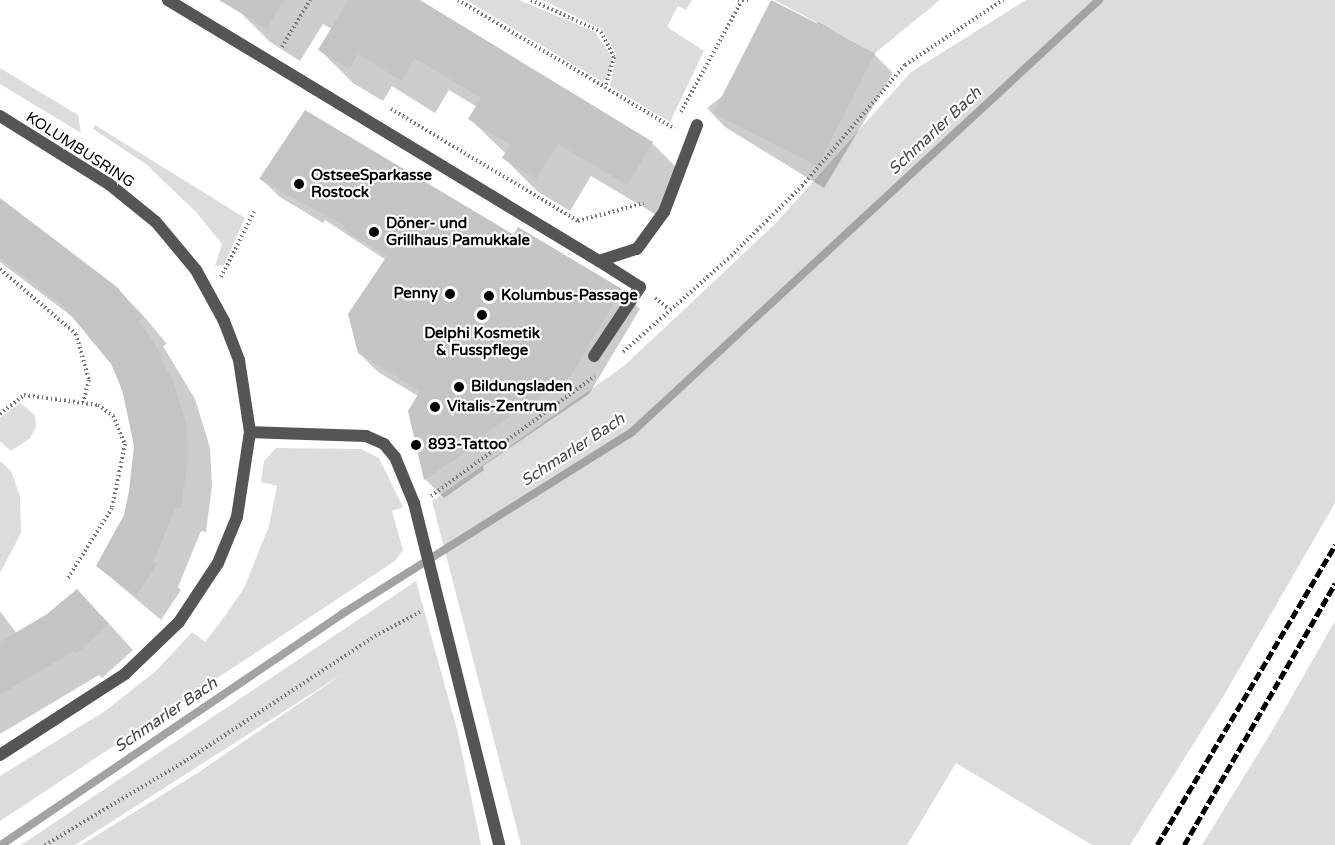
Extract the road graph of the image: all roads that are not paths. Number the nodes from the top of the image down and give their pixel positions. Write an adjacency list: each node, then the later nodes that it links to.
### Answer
1 (168, 0): 4 (street)
2 (0, 116): 6 (street, KOLUMBUSRING)
3 (698, 124): 4 (street)
4 (599, 261): 5 (street)
5 (594, 356)
6 (250, 432): 7 (street, KOLUMBUSRING); 8 (street)
7 (0, 755)
8 (500, 845)

